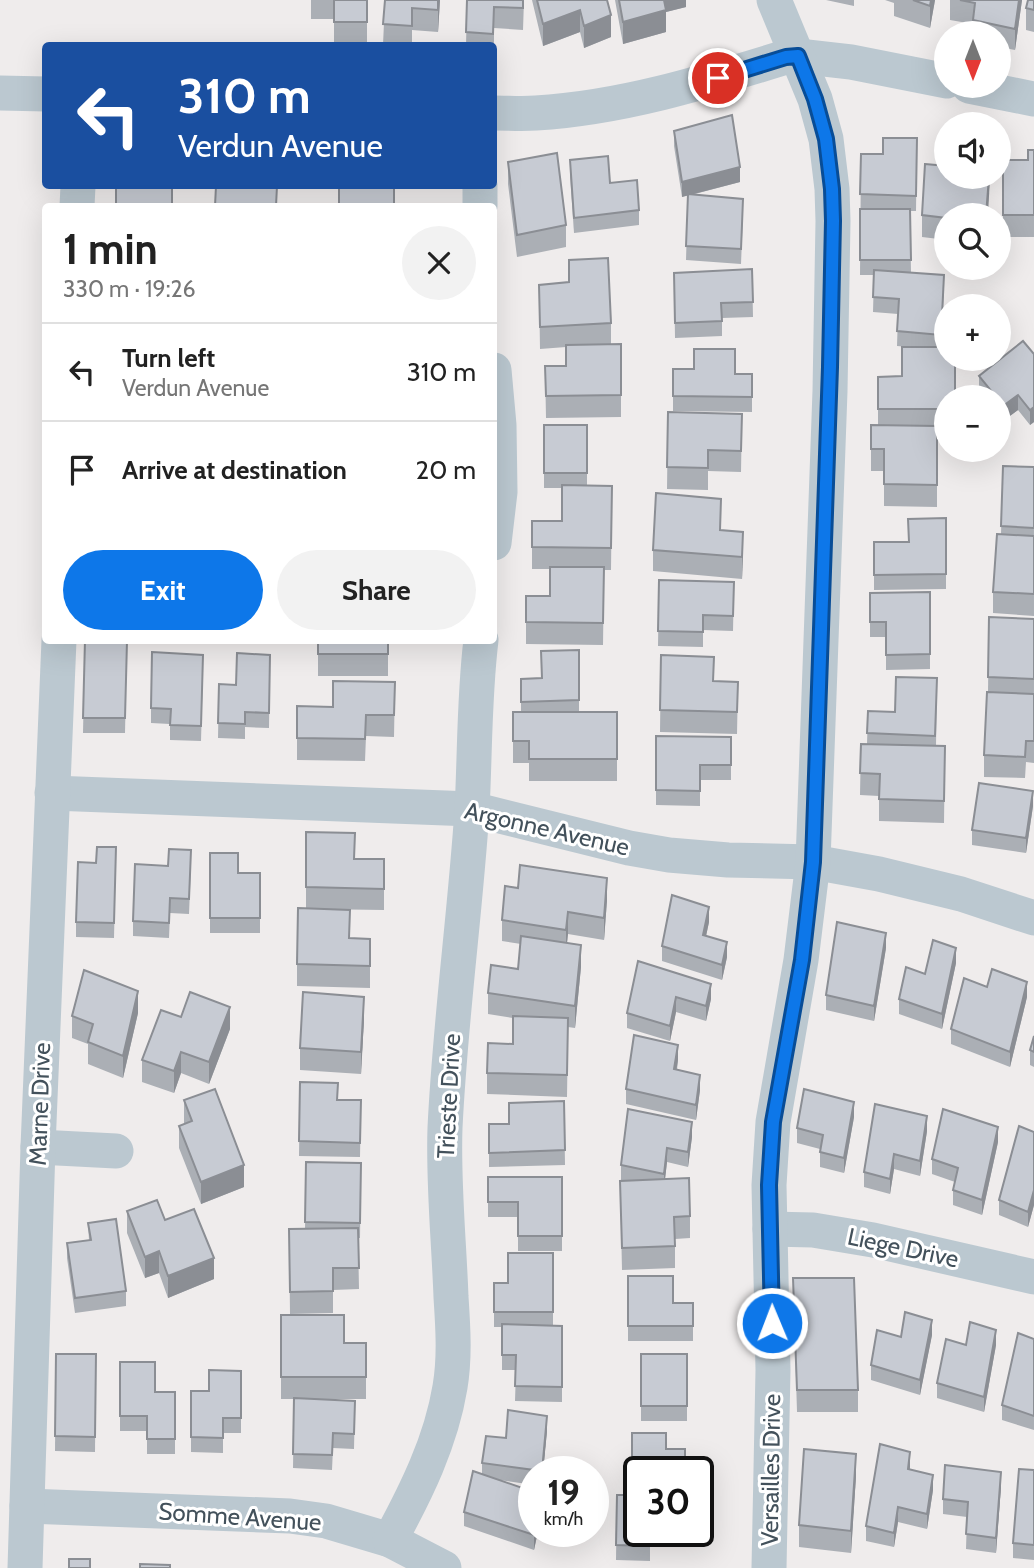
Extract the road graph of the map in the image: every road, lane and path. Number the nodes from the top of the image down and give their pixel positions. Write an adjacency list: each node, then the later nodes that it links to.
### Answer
1 (774, 0): 2 (street, Versailles Drive)
2 (798, 56): 3 (street); 8 (street); 15 (street, Versailles Drive)
3 (934, 78)
4 (0, 93): 5 (street)
5 (42, 94)
6 (1012, 95): 7 (street)
7 (1034, 99)
8 (497, 113)
9 (497, 403): 10 (street)
10 (497, 518)
11 (59, 644): 13 (street, Marne Drive)
12 (481, 644): 14 (street, Trieste Drive)
13 (52, 793): 14 (street, Argonne Avenue); 17 (street, Marne Drive)
14 (472, 809): 15 (street, Argonne Avenue); 22 (street, Trieste Drive)
15 (813, 862): 16 (street, Argonne Avenue); 19 (street, Versailles Drive)
16 (1034, 918)
17 (38, 1147): 18 (street); 21 (street, Marne Drive)
18 (117, 1151)
19 (770, 1229): 20 (street, Liege Drive); 25 (street, Versailles Drive)
20 (1034, 1277)
21 (27, 1506): 22 (street, Somme Avenue); 23 (street, Marne Drive)
22 (390, 1540): 24 (street, Somme Avenue)
23 (25, 1568)
24 (444, 1568)
25 (769, 1568)

